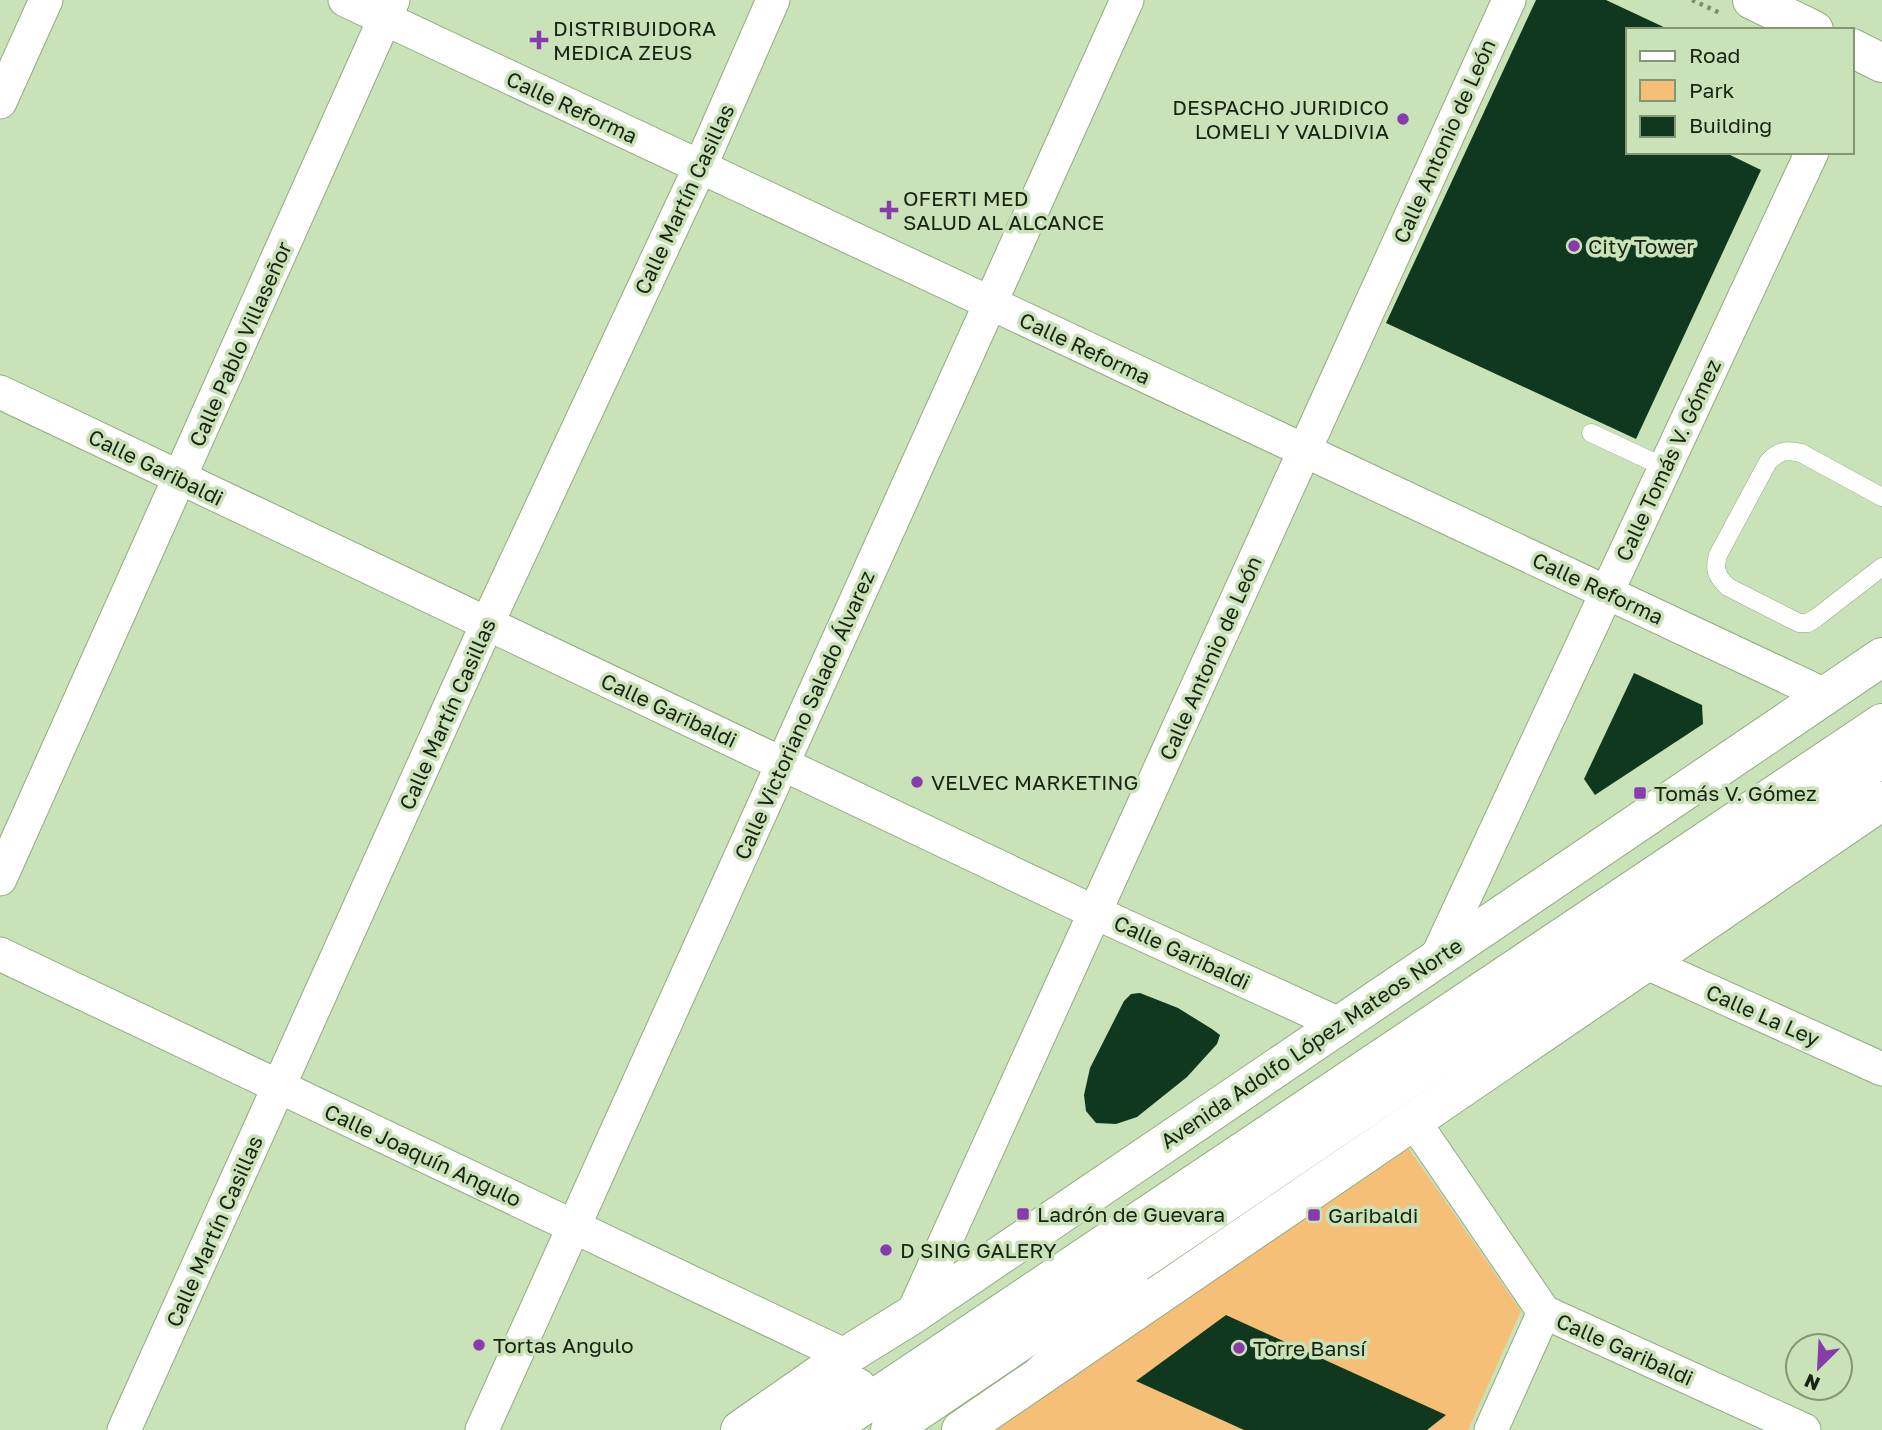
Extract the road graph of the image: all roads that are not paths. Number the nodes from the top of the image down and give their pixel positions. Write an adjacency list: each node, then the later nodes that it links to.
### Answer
1 (46, 0): 9 (street)
2 (345, 0): 7 (street, Calle Reforma)
3 (773, 0): 11 (street, Calle Martín Casillas)
4 (1127, 0): 12 (street, Calle Victoriano Salado Álvarez)
5 (1508, 0): 15 (street, Calle Antonio de León)
6 (1758, 8): 8 (main road)
7 (389, 10): 11 (street, Calle Reforma); 17 (street, Calle Pablo Villaseñor)
8 (1809, 28)
9 (0, 102)
10 (1811, 154): 16 (street, Calle Tomás V. Gómez)
11 (700, 167): 12 (street, Calle Reforma); 21 (street, Calle Martín Casillas)
12 (990, 303): 15 (street, Calle Reforma); 26 (street, Calle Victoriano Salado Álvarez)
13 (0, 392): 17 (street, Calle Garibaldi)
14 (1591, 433): 16 (lane)
15 (1304, 450): 20 (street, Calle Reforma); 29 (street, Calle Antonio de León)
16 (1664, 467): 20 (street, Calle Tomás V. Gómez)
17 (179, 479): 21 (street, Calle Garibaldi); 28 (street, Calle Pablo Villaseñor)
18 (1882, 498): 19 (lane)
19 (1882, 567)
20 (1607, 592): 23 (street, Calle Reforma); 31 (street, Calle Tomás V. Gómez)
21 (487, 624): 26 (street, Calle Garibaldi); 35 (street, Calle Martín Casillas)
22 (1882, 657): 23 (main road, Avenida Adolfo López Mateos Norte)
23 (1825, 695): 31 (main road, Avenida Adolfo López Mateos Norte)
24 (1882, 723): 41 (main road)
25 (1882, 758): 37 (main road)
26 (782, 764): 29 (street, Calle Garibaldi); 38 (street, Calle Victoriano Salado Álvarez)
27 (1882, 801): 32 (main road)
28 (0, 879)
29 (1094, 912): 33 (street, Calle Garibaldi); 40 (street, Calle Antonio de León)
30 (0, 954): 35 (street, Calle Joaquín Angulo)
31 (1436, 959): 33 (main road, Avenida Adolfo López Mateos Norte)
32 (1645, 962): 34 (street, Calle La Ley); 36 (main road)
33 (1339, 1024): 40 (main road, Avenida Adolfo López Mateos Norte)
34 (1882, 1069)
35 (279, 1087): 38 (street, Calle Joaquín Angulo); 44 (street, Calle Martín Casillas)
36 (1413, 1120): 39 (street, Calle Garibaldi); 43 (main road)
37 (1209, 1213): 43 (main road); 49 (main road)
38 (573, 1227): 42 (street, Calle Joaquín Angulo); 45 (street, Calle Victoriano Salado Álvarez)
39 (1544, 1312): 51 (street); 52 (street, Calle Garibaldi)
40 (912, 1315): 42 (main road, Avenida Adolfo López Mateos Norte)
41 (955, 1343): 47 (main road); 48 (main road)
42 (846, 1356): 46 (main road, Avenida Adolfo López Mateos Norte)
43 (1041, 1375): 50 (main road)
44 (124, 1430)
45 (482, 1430)
46 (740, 1430)
47 (763, 1430)
48 (827, 1430)
49 (890, 1430)
50 (961, 1430)
51 (1491, 1430)
52 (1804, 1430)

